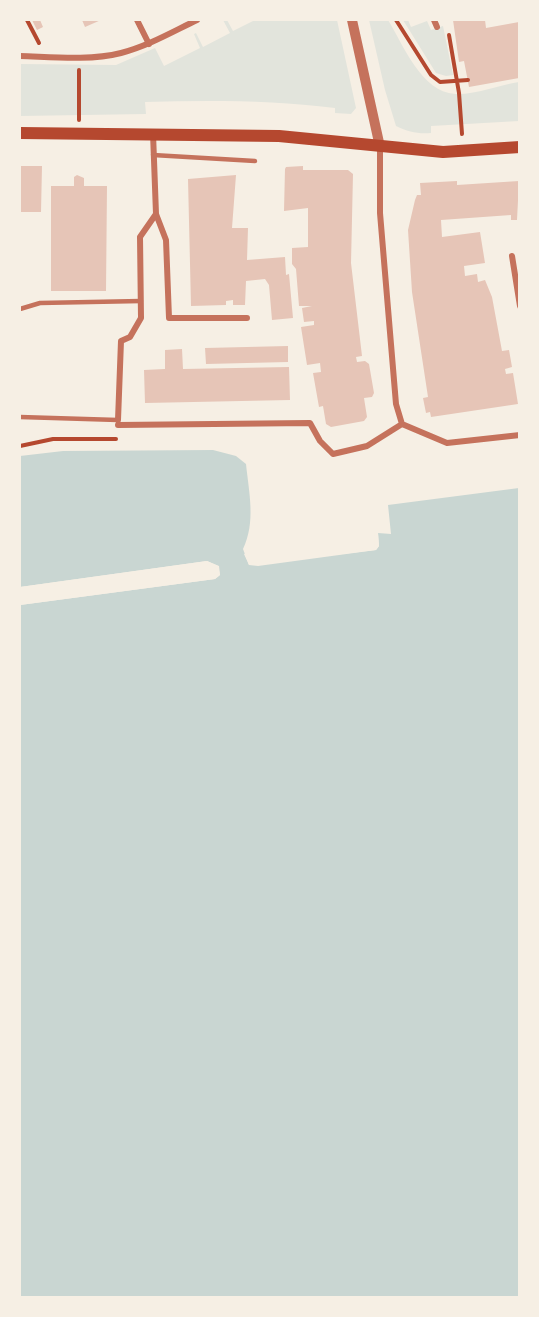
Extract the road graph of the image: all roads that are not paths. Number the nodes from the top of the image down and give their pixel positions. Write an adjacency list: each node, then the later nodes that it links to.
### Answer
1 (137, 20): 6 (street)
2 (197, 20): 6 (street)
3 (352, 20): 10 (street)
4 (434, 20): 5 (street)
5 (437, 27)
6 (149, 44): 7 (street)
7 (20, 56)
8 (20, 133): 9 (main road)
9 (153, 133): 10 (main road); 12 (street)
10 (380, 147): 11 (main road); 22 (street)
11 (519, 147)
12 (153, 155): 13 (lane); 14 (street)
13 (255, 161)
14 (156, 214): 16 (street); 19 (street)
15 (512, 256): 17 (street)
16 (141, 302): 18 (lane); 21 (street)
17 (519, 306)
18 (20, 309)
19 (247, 318)
20 (20, 417): 21 (lane)
21 (118, 423): 22 (street)
22 (402, 424): 23 (street)
23 (519, 435)

